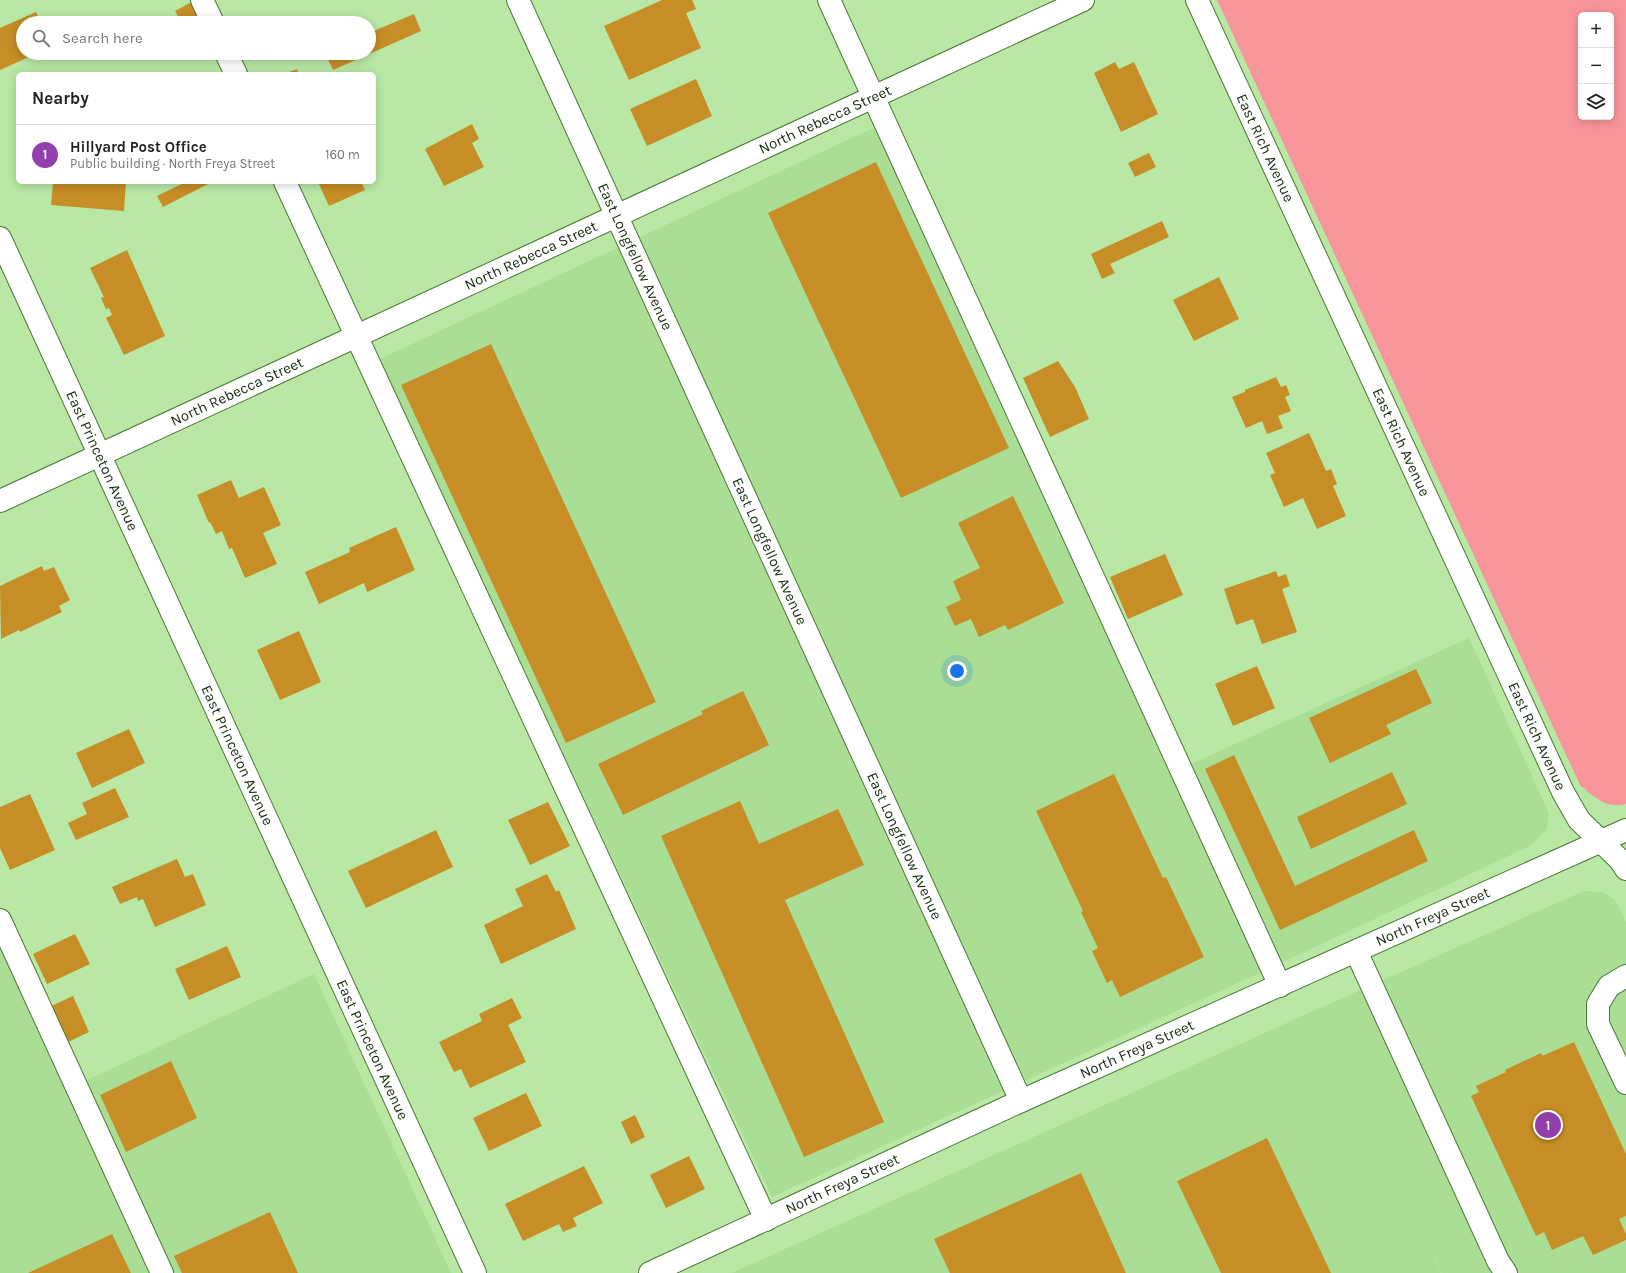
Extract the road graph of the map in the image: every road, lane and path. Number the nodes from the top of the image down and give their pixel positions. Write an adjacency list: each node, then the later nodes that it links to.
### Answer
1 (202, 0): 6 (street)
2 (518, 0): 11 (street, East Longfellow Avenue)
3 (829, 0): 9 (street)
4 (1083, 0): 9 (street, North Rebecca Street)
5 (1197, 0): 17 (street, East Rich Avenue)
6 (210, 16)
7 (229, 60): 8 (street)
8 (235, 72)
9 (873, 97): 11 (street, North Rebecca Street); 22 (street)
10 (286, 184): 13 (street)
11 (617, 217): 13 (street, North Rebecca Street); 24 (street, East Longfellow Avenue)
12 (0, 238): 14 (street, East Princeton Avenue)
13 (356, 337): 14 (street, North Rebecca Street); 25 (street)
14 (99, 455): 15 (street, North Rebecca Street); 27 (street, East Princeton Avenue)
15 (0, 501)
16 (1626, 830): 17 (street, North Freya Street)
17 (1600, 841): 18 (street, East Rich Avenue); 20 (street, North Freya Street)
18 (1626, 869)
19 (0, 920): 26 (street)
20 (1356, 951): 22 (street, North Freya Street); 29 (street)
21 (1626, 976): 23 (street)
22 (1280, 986): 24 (street, North Freya Street)
23 (1626, 1083)
24 (1022, 1101): 25 (street, North Freya Street)
25 (766, 1220): 28 (street, North Freya Street)
26 (162, 1273)
27 (475, 1273)
28 (650, 1273)
29 (1506, 1273)

